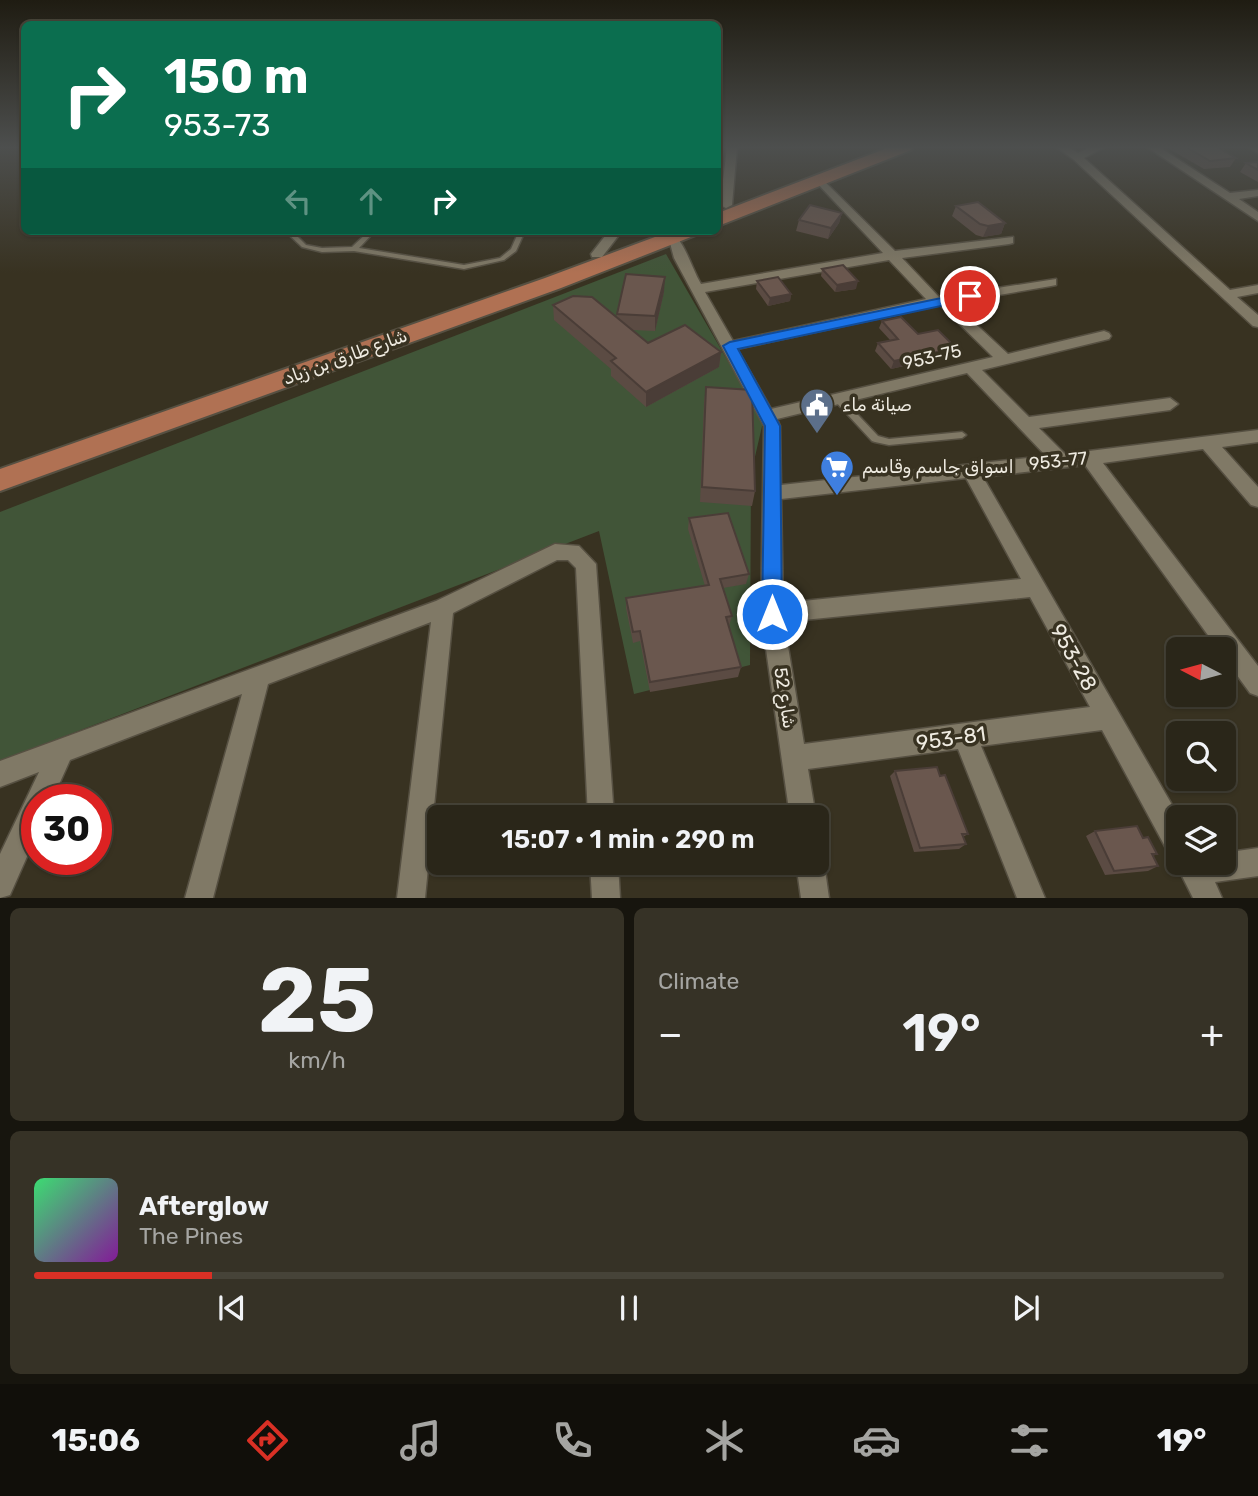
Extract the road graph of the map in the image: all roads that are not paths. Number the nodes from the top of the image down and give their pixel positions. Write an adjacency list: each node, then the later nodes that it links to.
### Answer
1 (763, 189): 8 (main road)
2 (782, 189): 8 (main road)
3 (828, 189): 20 (street)
4 (1112, 189): 24 (street)
5 (1216, 189): 7 (street)
6 (1258, 193): 7 (street)
7 (1228, 197): 9 (street)
8 (721, 203)
9 (1258, 217)
10 (292, 235): 18 (lane)
11 (368, 235): 18 (lane)
12 (521, 235): 18 (lane)
13 (613, 235): 19 (street)
14 (664, 235): 19 (main road, شارع طارق بن زياد)
15 (666, 235): 42 (main road, شارع طارق بن زياد)
16 (672, 235): 22 (street, شارع 52)
17 (1009, 240): 20 (street)
18 (354, 249)
19 (597, 254): 40 (main road, شارع طارق بن زياد)
20 (890, 256): 22 (street); 25 (street)
21 (1051, 282): 25 (street)
22 (698, 289): 28 (street, شارع 52)
23 (1258, 289): 24 (street)
24 (1229, 294): 26 (street)
25 (940, 301): 28 (street); 29 (street)
26 (1258, 323)
27 (1104, 336): 29 (street, 953-75)
28 (730, 346): 33 (street, شارع 52)
29 (1005, 360): 30 (street, 953-75)
30 (971, 368): 31 (street, 953-75); 34 (street)
31 (838, 399): 33 (street, 953-75); 35 (lane)
32 (1170, 404): 34 (street)
33 (769, 415): 43 (street, شارع 52)
34 (1025, 424): 39 (street)
35 (962, 435)
36 (1258, 436): 37 (street, 953-77)
37 (1207, 442): 38 (street, 953-77); 44 (street)
38 (1090, 458): 39 (street, 953-77); 49 (street)
39 (1061, 461): 41 (street, 953-77)
40 (0, 463)
41 (971, 471): 43 (street, 953-77); 45 (street, 953-28)
42 (0, 480)
43 (773, 493): 47 (street, شارع 52)
44 (1258, 500)
45 (1035, 587): 47 (street); 50 (street, 953-28)
46 (443, 607): 48 (street); 56 (street); 67 (street)
47 (772, 614): 53 (street, شارع 52)
48 (259, 677): 52 (street); 66 (street)
49 (1258, 685)
50 (1108, 717): 51 (street, 953-81); 58 (street, 953-28)
51 (965, 736): 53 (street, 953-81); 70 (street)
52 (61, 751): 54 (street); 55 (street)
53 (794, 758): 57 (street, شارع 52)
54 (0, 774)
55 (46, 784)
56 (600, 805)
57 (801, 805)
58 (1166, 821)
59 (21, 839): 65 (street)
60 (1258, 862): 61 (street)
61 (1236, 864)
62 (605, 875): 68 (street)
63 (812, 875): 69 (street)
64 (1195, 875): 71 (street)
65 (0, 885)
66 (199, 898)
67 (411, 898)
68 (606, 898)
69 (815, 898)
70 (1031, 898)
71 (1208, 898)

